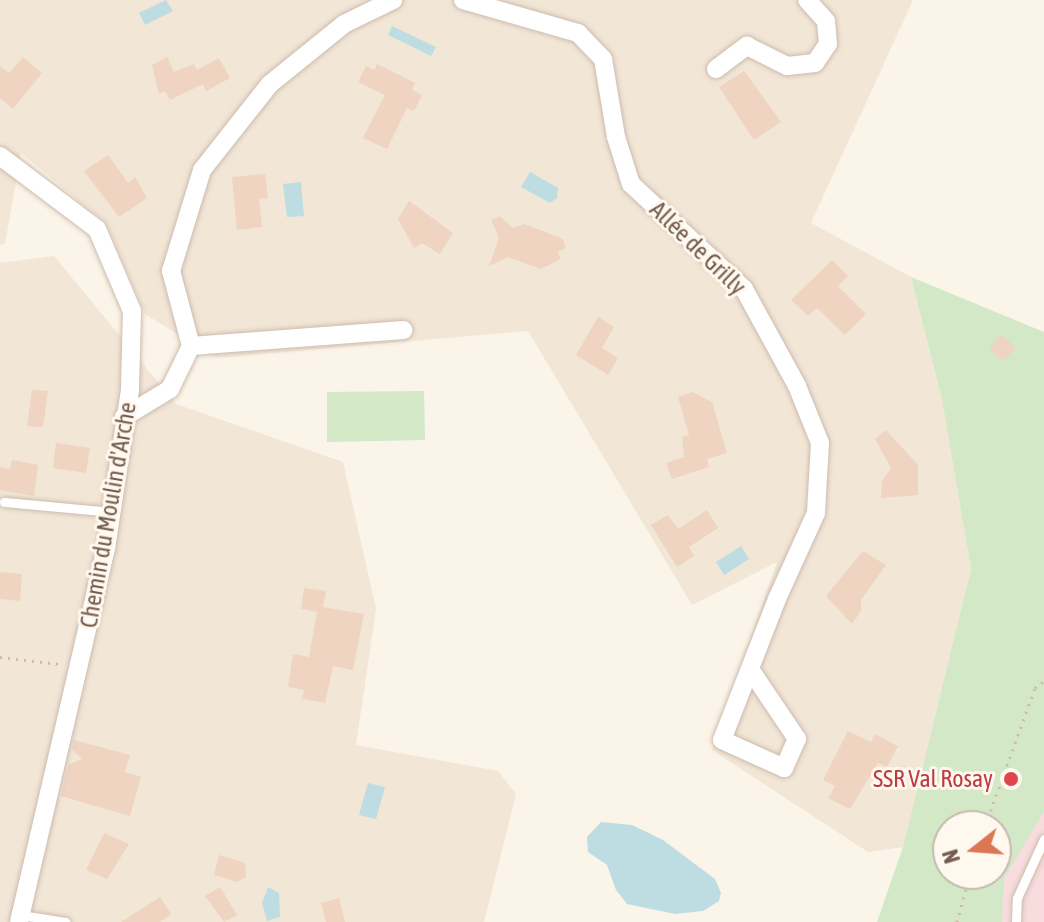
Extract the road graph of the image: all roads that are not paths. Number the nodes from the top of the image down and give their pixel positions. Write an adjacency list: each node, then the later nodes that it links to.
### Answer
1 (393, 0): 7 (street)
2 (463, 0): 11 (street, Allée de Grilly)
3 (807, 0): 4 (street)
4 (716, 69)
5 (0, 156): 8 (street, Chemin du Moulin d'Arche)
6 (403, 330): 7 (street)
7 (191, 346): 8 (street)
8 (124, 417): 10 (street, Chemin du Moulin d'Arche)
9 (4, 502): 10 (lane)
10 (111, 512): 13 (street, Chemin du Moulin d'Arche)
11 (750, 669): 11 (street, Allée de Grilly)
12 (1044, 839): 15 (lane)
13 (20, 918): 14 (lane)
14 (65, 922)
15 (1016, 922)

